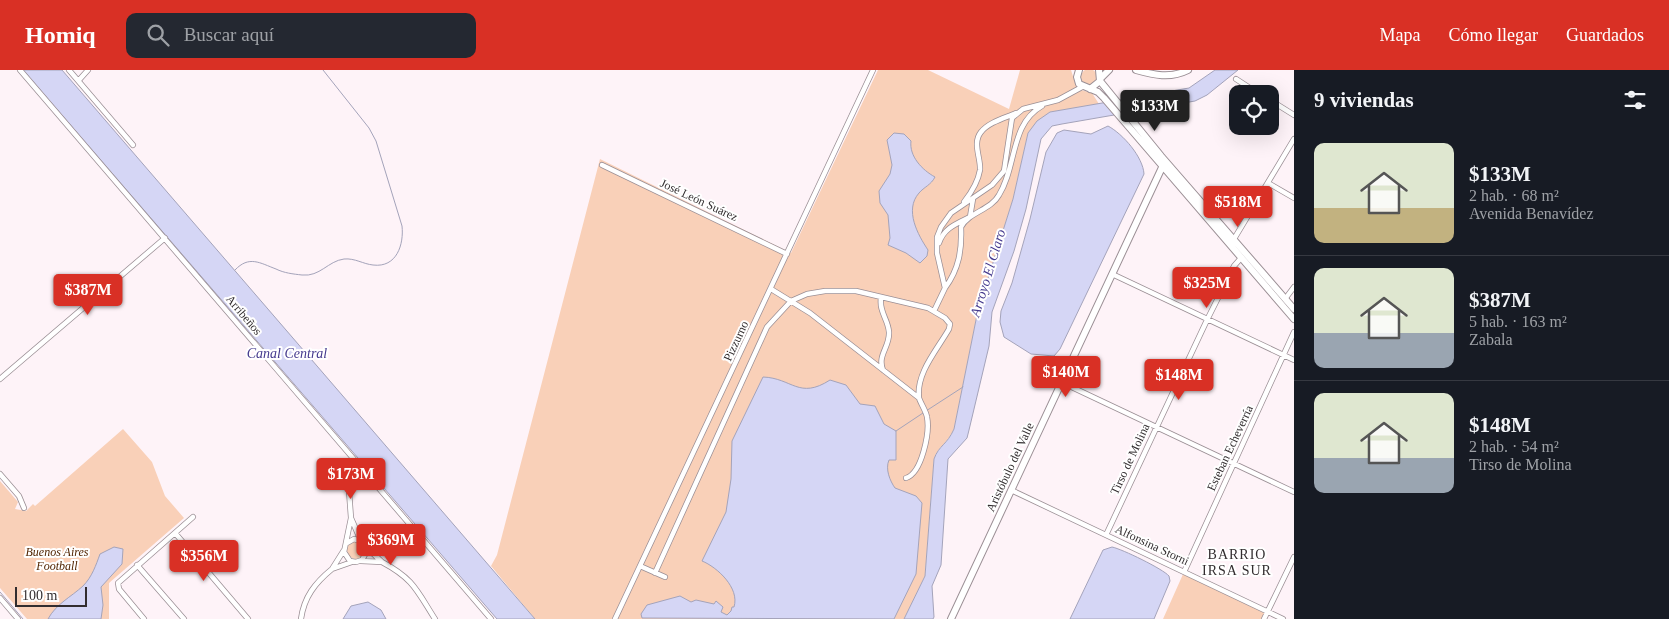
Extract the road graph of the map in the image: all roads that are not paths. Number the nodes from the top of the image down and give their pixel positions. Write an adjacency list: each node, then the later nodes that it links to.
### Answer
1 (20, 70): 30 (street, Arribeños)
2 (68, 70): 10 (street)
3 (88, 70): 10 (street)
4 (873, 70): 33 (street, Pizzurno)
5 (1099, 70): 11 (main road)
6 (1109, 70): 11 (main road)
7 (1136, 70): 8 (main road)
8 (1188, 70)
9 (1078, 71): 14 (main road)
10 (79, 80): 22 (street)
11 (1101, 80): 15 (main road); 16 (main road)
12 (1236, 80): 13 (street)
13 (1244, 85)
14 (1082, 87): 15 (main road); 17 (street)
15 (1090, 89): 16 (main road)
16 (1107, 97): 23 (main road)
17 (1048, 102): 19 (street); 29 (street)
18 (1279, 106): 20 (street)
19 (1017, 112): 26 (street); 28 (street)
20 (1294, 115)
21 (1294, 139): 25 (street)
22 (133, 145)
23 (1163, 164): 31 (main road); 34 (main road); 35 (main road, Aristóbulo del Valle)
24 (602, 165): 33 (street, José León Suárez)
25 (1268, 183): 27 (street); 31 (street)
26 (972, 198): 28 (street); 29 (street)
27 (1294, 198)
28 (961, 205): 32 (street)
29 (970, 217): 32 (street); 37 (street)
30 (165, 238): 50 (street); 87 (street, Arribeños)
31 (1234, 239): 40 (main road)
32 (937, 253): 37 (street)
33 (787, 254): 38 (street, Pizzurno)
34 (1241, 258): 44 (main road); 45 (street, Tirso de Molina)
35 (1112, 274): 45 (street); 51 (main road, Aristóbulo del Valle)
36 (1294, 287): 40 (street)
37 (945, 288): 43 (street)
38 (771, 289): 41 (street); 74 (street, Pizzurno)
39 (881, 298): 41 (street); 43 (street); 49 (street)
40 (1286, 299): 42 (main road)
41 (791, 301): 49 (street); 77 (street)
42 (1294, 309)
43 (934, 311): 52 (street)
44 (1294, 319)
45 (1207, 320): 47 (street); 53 (street, Tirso de Molina)
46 (1294, 332): 47 (street, Esteban Echeverría)
47 (1284, 355): 48 (street); 54 (street, Esteban Echeverría)
48 (1294, 360)
49 (883, 371): 52 (street)
50 (0, 379)
51 (1062, 382): 53 (street); 57 (main road, Aristóbulo del Valle)
52 (919, 398): 56 (street)
53 (1156, 428): 54 (street); 64 (street, Tirso de Molina)
54 (1234, 464): 59 (street); 76 (street, Esteban Echeverría)
55 (0, 474): 60 (street)
56 (906, 478)
57 (1011, 490): 64 (street, Alfonsina Storni); 89 (main road, Aristóbulo del Valle)
58 (349, 491): 62 (street)
59 (1294, 492)
60 (24, 508)
61 (193, 517): 63 (street)
62 (351, 518): 65 (street); 66 (street)
63 (175, 533): 73 (street); 84 (street)
64 (1106, 535): 76 (street, Alfonsina Storni)
65 (361, 541): 66 (street); 67 (street)
66 (347, 543): 68 (street)
67 (366, 548): 70 (street); 72 (street)
68 (344, 549): 71 (street); 75 (street)
69 (1294, 557): 80 (street)
70 (360, 561): 71 (street); 72 (street)
71 (353, 562): 75 (street)
72 (382, 562): 86 (street)
73 (138, 565): 82 (street); 83 (street)
74 (640, 566): 77 (street); 88 (street, Pizzurno)
75 (332, 569): 85 (street)
76 (1184, 572): 80 (street, Alfonsina Storni)
77 (656, 573): 78 (street)
78 (665, 578)
79 (0, 598): 81 (street)
80 (1268, 612): 90 (street); 91 (street, Alfonsina Storni)
81 (18, 619)
82 (144, 619)
83 (184, 619)
84 (248, 619)
85 (301, 619)
86 (435, 619)
87 (491, 619)
88 (615, 619)
89 (951, 619)
90 (1264, 619)
91 (1283, 619)

